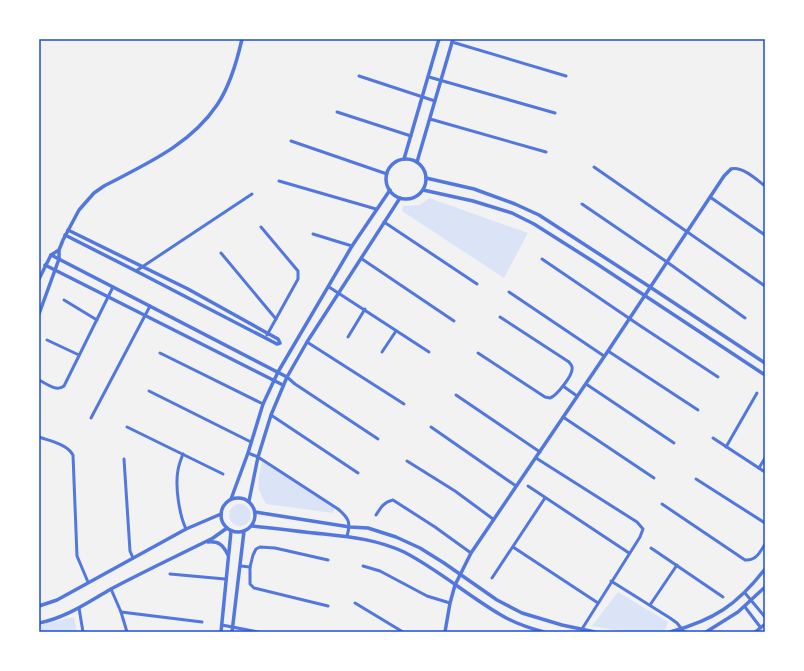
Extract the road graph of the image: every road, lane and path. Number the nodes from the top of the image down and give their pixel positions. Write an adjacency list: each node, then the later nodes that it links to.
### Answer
1 (242, 39): 33 (street)
2 (439, 39): 6 (street)
3 (452, 41): 5 (street); 7 (street)
4 (359, 76): 8 (street)
5 (566, 76)
6 (429, 77): 7 (street); 8 (street)
7 (441, 80): 9 (street); 11 (street)
8 (422, 96): 9 (street); 13 (street)
9 (435, 101): 12 (street)
10 (337, 112): 13 (street)
11 (555, 113)
12 (430, 119): 15 (street); 17 (street)
13 (411, 136): 16 (street)
14 (291, 141): 20 (street)
15 (546, 152)
16 (404, 159): 17 (street); 20 (street)
17 (417, 162): 21 (street)
18 (594, 167): 34 (street)
19 (731, 169): 23 (street); 27 (street)
20 (387, 174): 24 (street)
21 (426, 178): 25 (street); 55 (street)
22 (279, 181): 30 (street)
23 (765, 186)
24 (390, 190): 28 (street); 30 (street)
25 (423, 190): 28 (street); 58 (street)
26 (252, 194): 47 (street)
27 (710, 197): 34 (street); 37 (street)
28 (400, 198): 31 (street)
29 (582, 204): 45 (street)
30 (376, 210): 38 (street)
31 (384, 222): 43 (street); 51 (street)
32 (261, 227): 68 (street)
33 (68, 230): 36 (street); 47 (street)
34 (687, 231): 45 (street); 52 (street)
35 (313, 234): 38 (street)
36 (65, 235): 39 (street); 49 (street)
37 (765, 235)
38 (352, 246): 54 (street)
39 (59, 250): 41 (street); 42 (street)
40 (221, 253): 68 (street)
41 (51, 255): 42 (street); 46 (street)
42 (60, 259): 48 (street); 53 (street)
43 (362, 259): 57 (street); 70 (street)
44 (542, 259): 66 (street)
45 (667, 262): 55 (street); 67 (street)
46 (45, 264): 48 (street); 50 (street)
47 (142, 266): 49 (street); 72 (street)
48 (56, 270): 59 (street); 63 (street)
49 (136, 271): 74 (street)
50 (39, 279)
51 (477, 284)
52 (765, 286)
53 (113, 287): 59 (street); 61 (street)
54 (329, 287): 57 (street); 85 (street)
55 (650, 287): 58 (street); 84 (street)
56 (509, 292): 83 (street)
57 (339, 293): 62 (street); 76 (street)
58 (645, 295): 66 (street); 86 (street)
59 (108, 296): 64 (street); 69 (street)
60 (64, 300): 69 (street)
61 (150, 306): 64 (street); 85 (street)
62 (365, 310): 71 (street); 73 (street)
63 (39, 314)
64 (146, 315): 90 (street); 104 (street)
65 (500, 317): 94 (street)
66 (630, 318): 77 (street); 88 (street)
67 (744, 318)
68 (276, 319): 72 (street)
69 (96, 320): 82 (street)
70 (454, 321)
71 (396, 331): 78 (street); 79 (street)
72 (268, 333): 74 (street); 74 (street)
73 (348, 337)
74 (266, 338)
75 (47, 340): 82 (street)
76 (307, 342): 87 (street); 100 (street)
77 (608, 351): 83 (street); 101 (street)
78 (382, 352)
79 (429, 352)
80 (160, 353): 99 (street)
81 (478, 353): 94 (street)
82 (79, 355): 89 (street)
83 (604, 356): 92 (street)
84 (765, 363)
85 (278, 372): 87 (street); 90 (street)
86 (765, 375)
87 (287, 377): 91 (street); 93 (street)
88 (718, 377)
89 (39, 380)
90 (274, 380): 93 (street); 99 (street)
91 (292, 382): 93 (street); 109 (street)
92 (586, 384): 98 (street); 111 (street)
93 (284, 385): 102 (street)
94 (563, 386): 98 (street)
95 (149, 391): 110 (street)
96 (757, 392): 112 (street)
97 (456, 395): 113 (street)
98 (578, 396): 103 (street)
99 (263, 404): 110 (street)
100 (404, 404)
101 (698, 410)
102 (271, 415): 116 (street); 123 (street)
103 (563, 417): 113 (street); 125 (street)
104 (91, 418)
105 (431, 426): 127 (street)
106 (127, 427): 115 (street)
107 (39, 437): 164 (street)
108 (713, 438): 112 (street)
109 (378, 439)
110 (251, 442): 114 (street)
111 (674, 443)
112 (726, 447): 121 (street)
113 (540, 452): 117 (street)
114 (248, 453): 116 (street); 130 (street)
115 (183, 454): 124 (street); 141 (street)
116 (258, 458): 131 (street); 139 (street)
117 (536, 458): 127 (street); 150 (street)
118 (765, 458): 121 (street)
119 (124, 459): 152 (street)
120 (407, 461): 136 (street)
121 (759, 468): 122 (street)
122 (765, 472)
123 (358, 473)
124 (222, 474)
125 (654, 478)
126 (696, 479): 137 (street)
127 (516, 486): 136 (street)
128 (528, 486): 129 (street)
129 (545, 498): 147 (street); 150 (street)
130 (231, 499): 131 (street); 134 (street)
131 (249, 501): 133 (street)
132 (662, 504): 146 (street)
133 (255, 512): 138 (street); 139 (street)
134 (221, 514): 140 (street); 141 (street)
135 (376, 515): 149 (street)
136 (493, 519): 149 (street)
137 (765, 523)
138 (252, 526): 143 (street); 144 (street)
139 (350, 527): 144 (street); 159 (street)
140 (227, 528): 142 (street); 145 (street)
141 (186, 529): 152 (street)
142 (231, 531): 143 (street); 151 (street)
143 (244, 531): 155 (street)
144 (347, 536): 165 (street)
145 (204, 542): 151 (street); 167 (street)
146 (764, 546)
147 (513, 547): 161 (street); 173 (street)
148 (651, 548): 154 (street)
149 (471, 553): 159 (street)
150 (629, 553): 163 (street)
151 (228, 555): 162 (street)
152 (133, 558): 164 (street)
153 (328, 560): 157 (street)
154 (676, 565): 169 (street); 174 (street)
155 (241, 566): 157 (street); 185 (street)
156 (363, 566): 172 (street)
157 (250, 567): 176 (street)
158 (765, 569): 168 (street)
159 (460, 573): 165 (street); 187 (street)
160 (170, 574): 162 (street)
161 (492, 578)
162 (226, 579): 184 (street)
163 (611, 581): 173 (street); 174 (street)
164 (88, 582): 175 (street)
165 (455, 585): 172 (street); 196 (street)
166 (765, 587): 170 (street)
167 (111, 589): 178 (street); 179 (street)
168 (745, 593): 170 (street); 188 (street)
169 (723, 597)
170 (751, 601): 177 (street); 180 (street)
171 (356, 603): 194 (street)
172 (450, 603): 195 (street)
173 (598, 603): 187 (street)
174 (650, 605): 188 (street)
175 (39, 606)
176 (328, 606)
177 (745, 607): 186 (street); 199 (street)
178 (80, 608): 182 (street); 189 (street)
179 (121, 612): 181 (street); 190 (street)
180 (765, 617)
181 (202, 622)
182 (39, 623)
183 (765, 624): 186 (street)
184 (222, 625): 185 (street); 191 (street)
185 (232, 626): 192 (street); 193 (street)
186 (761, 628): 200 (street)
187 (582, 629): 197 (street)
188 (683, 631): 198 (street)
189 (83, 632)
190 (127, 632)
191 (221, 632)
192 (232, 632)
193 (258, 632)
194 (403, 632)
195 (445, 632)
196 (544, 632)
197 (595, 632)
198 (670, 632)
199 (706, 632)
200 (755, 632)

